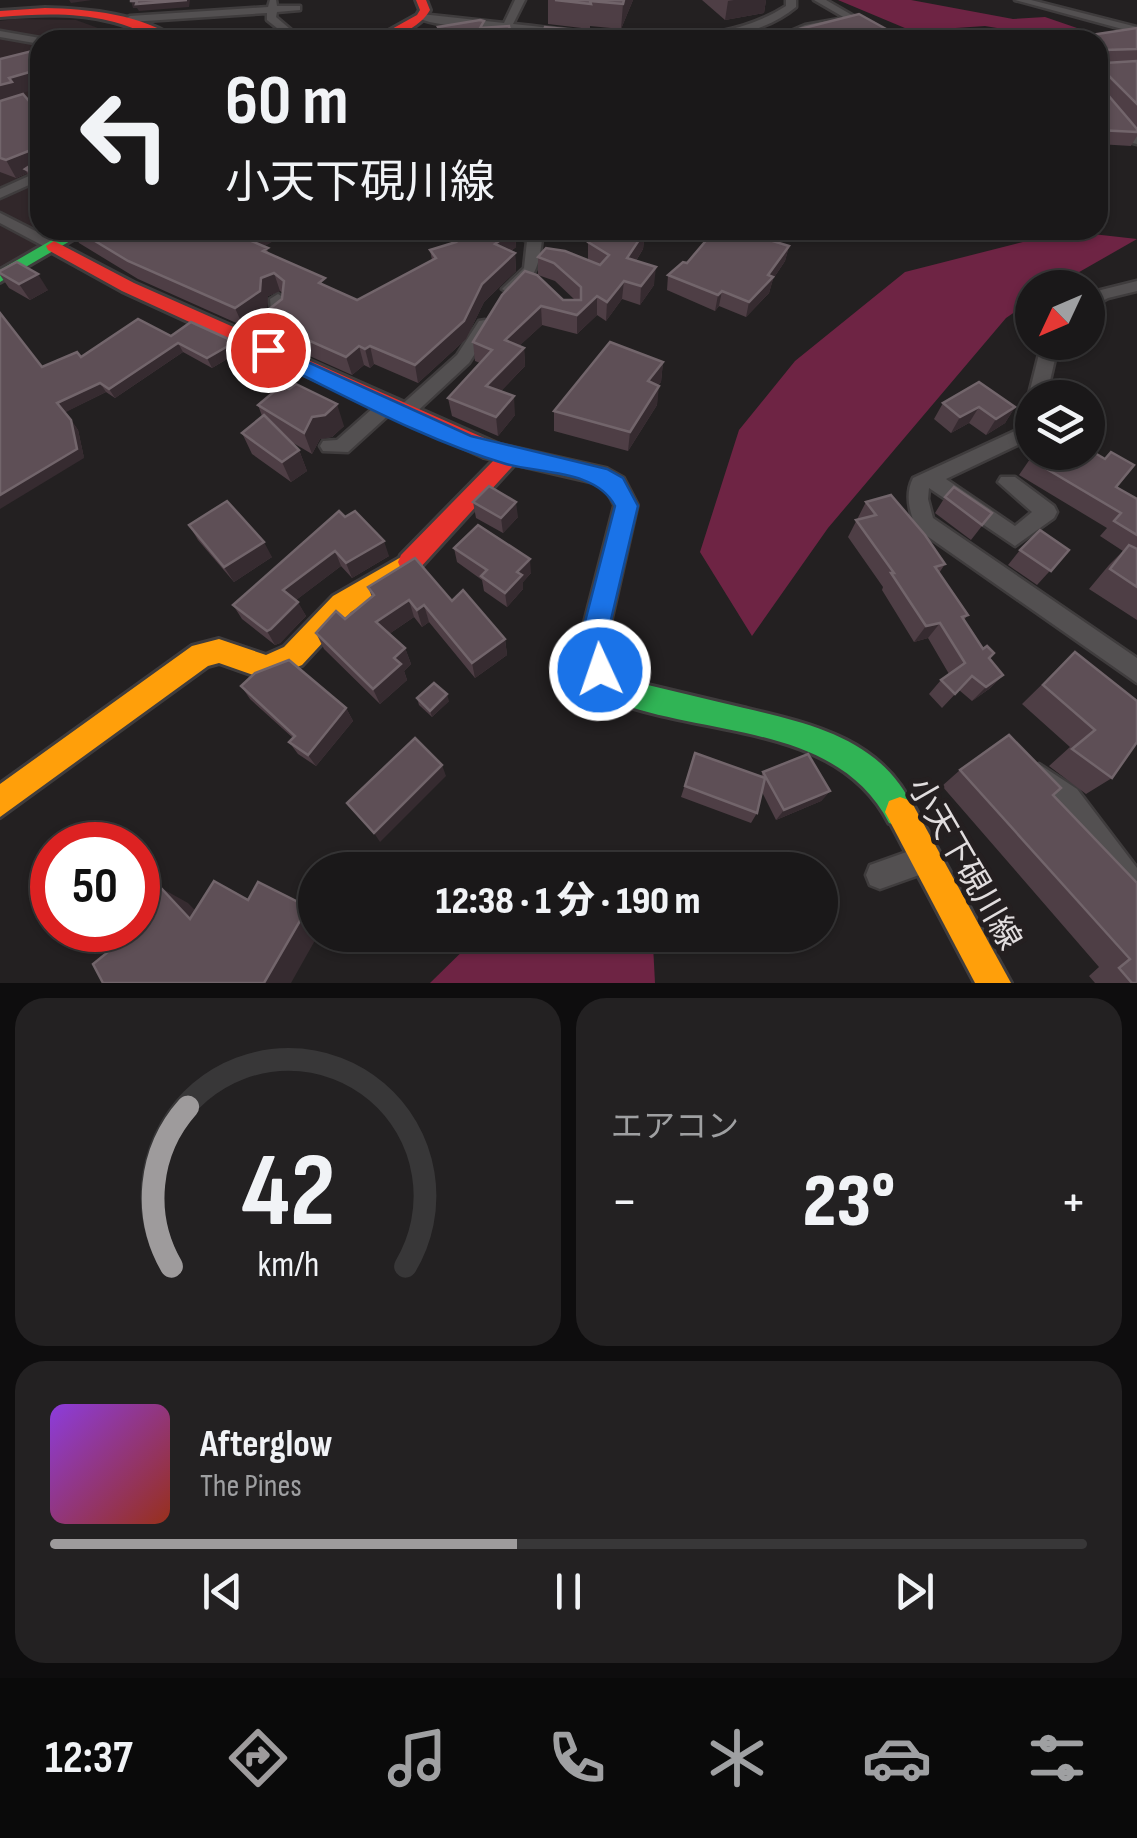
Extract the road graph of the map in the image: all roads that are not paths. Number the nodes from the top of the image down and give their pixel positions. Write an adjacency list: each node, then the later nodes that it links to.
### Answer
1 (520, 0): 11 (street)
2 (790, 0): 18 (street)
3 (819, 0): 19 (street)
4 (1020, 0): 20 (street)
5 (272, 4): 6 (street); 9 (street); 13 (street)
6 (296, 8)
7 (421, 8): 11 (street); 14 (main road)
8 (0, 14): 9 (main road)
9 (130, 19): 12 (main road)
10 (705, 20): 17 (street)
11 (513, 27): 15 (street); 16 (street)
12 (152, 30)
13 (286, 30)
14 (391, 30)
15 (516, 30)
16 (550, 30)
17 (717, 30)
18 (736, 30)
19 (801, 30)
20 (1137, 30)
21 (0, 34): 22 (street)
22 (30, 38)
23 (30, 104): 25 (street)
24 (1108, 104): 26 (street)
25 (0, 112)
26 (1137, 140)
27 (30, 180): 28 (street)
28 (0, 194)
29 (0, 216): 30 (street)
30 (30, 233)
31 (43, 240): 34 (street)
32 (64, 240): 34 (main road)
33 (534, 242): 35 (street); 37 (street)
34 (54, 246): 36 (main road); 42 (main road, 小天下硯川線)
35 (553, 258)
36 (0, 278)
37 (521, 278): 39 (street); 43 (street)
38 (1137, 286): 40 (street)
39 (546, 287)
40 (1105, 294)
41 (278, 299): 42 (street)
42 (244, 339): 43 (main road, 小天下硯川線)
43 (396, 410): 45 (street); 46 (main road, 小天下硯川線)
44 (1015, 438): 47 (street)
45 (330, 446)
46 (510, 456): 51 (main road); 52 (main road, 小天下硯川線)
47 (930, 478): 48 (street); 49 (street)
48 (1008, 482)
49 (1137, 672)
50 (1033, 772): 54 (street)
51 (0, 802)
52 (926, 859): 53 (street); 55 (main road, 小天下硯川線)
53 (880, 874)
54 (1137, 884)
55 (994, 983)

